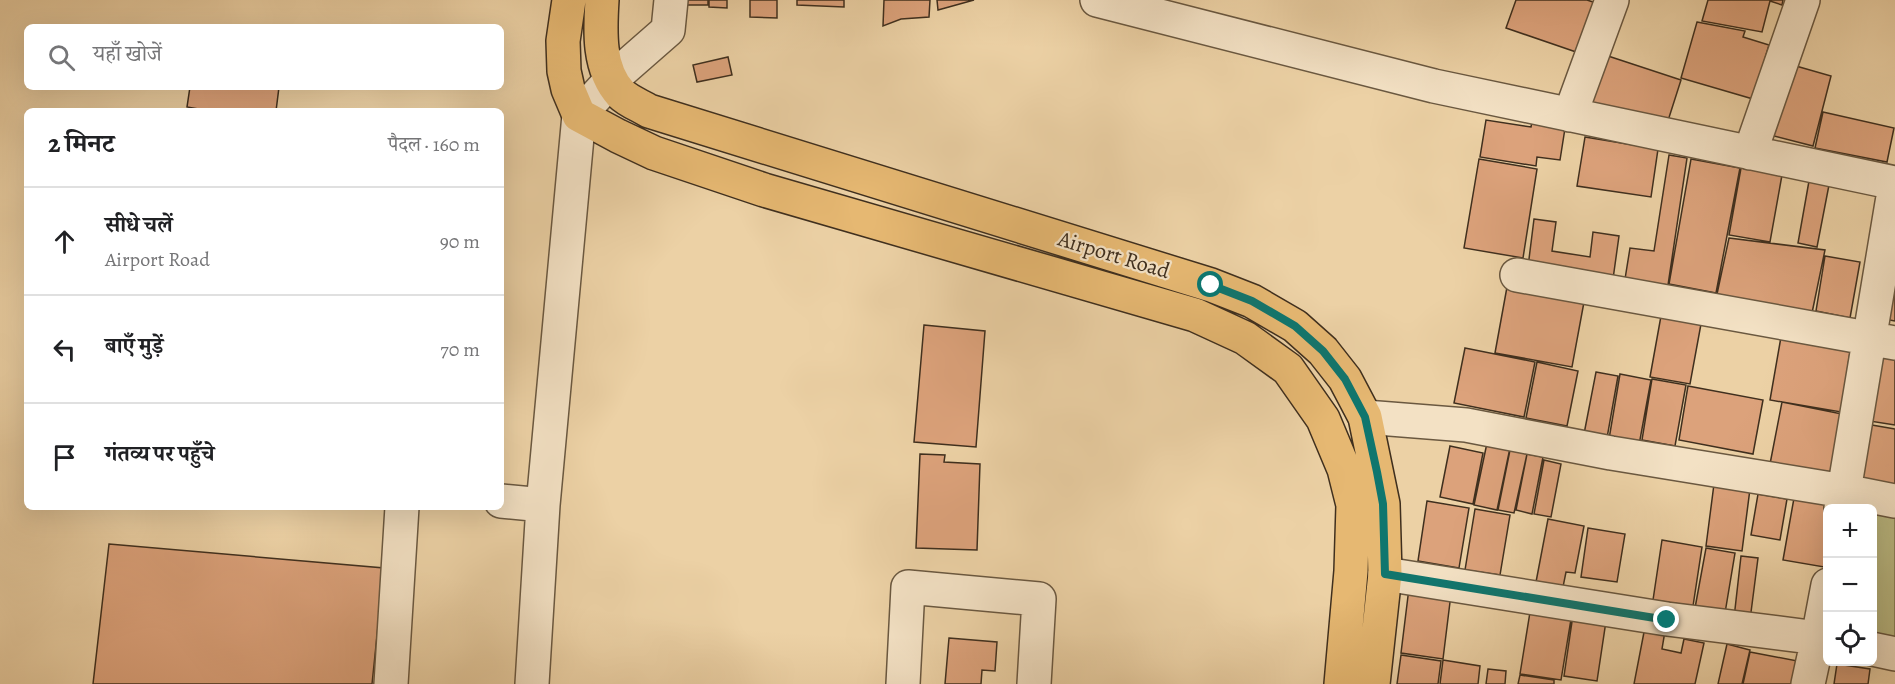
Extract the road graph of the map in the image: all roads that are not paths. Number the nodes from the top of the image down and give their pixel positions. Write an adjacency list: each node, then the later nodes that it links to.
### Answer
1 (569, 0): 8 (main road)
2 (602, 0): 7 (main road, Airport Road)
3 (671, 0): 7 (street)
4 (1097, 0): 9 (street)
5 (1612, 0): 9 (street)
6 (1803, 0): 10 (street)
7 (612, 79): 8 (street); 14 (main road, Airport Road)
8 (579, 115): 18 (street); 28 (main road, Airport Road)
9 (1570, 115): 10 (street)
10 (1750, 153): 11 (street)
11 (1895, 184): 13 (street)
12 (1517, 275): 13 (street)
13 (1883, 341): 15 (street)
14 (1365, 417): 15 (street); 20 (main road, Airport Road)
15 (1843, 500): 17 (street)
16 (504, 501): 18 (street)
17 (1895, 501)
18 (543, 505): 25 (street)
19 (402, 510): 24 (street)
20 (1385, 574): 21 (street); 29 (main road, Airport Road)
21 (1823, 639): 30 (street)
22 (1877, 651): 23 (street)
23 (1895, 654)
24 (391, 684)
25 (532, 684)
26 (903, 684): 27 (street)
27 (1034, 684)
28 (1341, 684)
29 (1373, 684)
30 (1808, 684)

